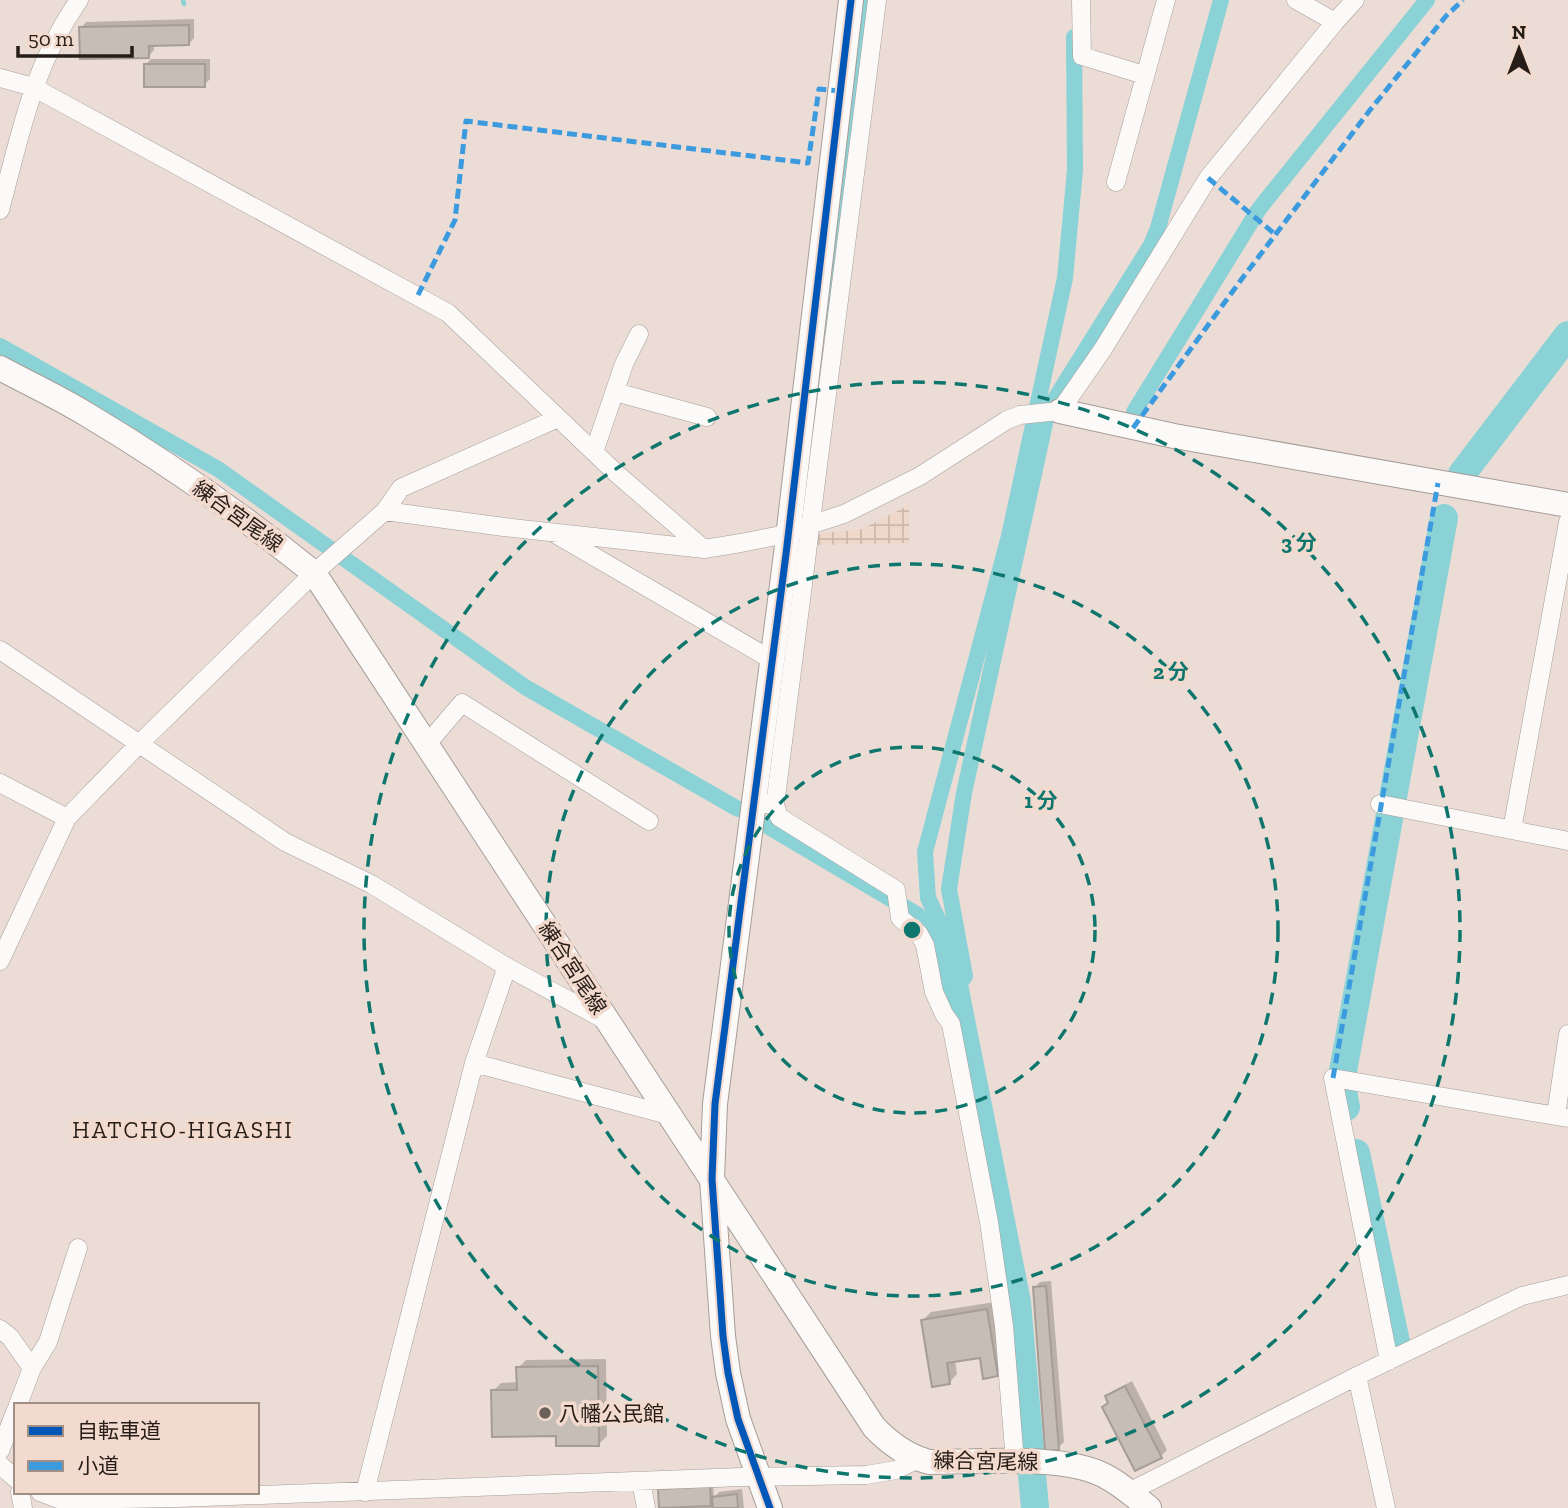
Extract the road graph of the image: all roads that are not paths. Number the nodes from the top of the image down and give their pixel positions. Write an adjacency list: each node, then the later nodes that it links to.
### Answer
1 (79, 0): 11 (street)
2 (851, 0): 24 (street)
3 (877, 0): 24 (street)
4 (1081, 0): 9 (street)
5 (1166, 0): 9 (street)
6 (1296, 0): 8 (street)
7 (1355, 0): 8 (street)
8 (1335, 22): 17 (street)
9 (1144, 75): 12 (street)
10 (0, 78): 11 (street)
11 (33, 87): 13 (street); 19 (street)
12 (1116, 182)
13 (0, 210)
14 (639, 334): 16 (street)
15 (0, 368): 27 (street, 練合宮尾線)
16 (615, 392): 18 (street); 20 (street)
17 (1056, 411): 21 (street); 24 (street)
18 (707, 417)
19 (558, 418): 20 (street); 22 (street)
20 (594, 452): 26 (street)
21 (1568, 505)
22 (385, 511): 25 (street); 27 (street)
23 (1568, 522): 37 (street)
24 (799, 528): 26 (street); 29 (street); 33 (street)
25 (552, 532): 26 (street); 29 (street)
26 (704, 549)
27 (314, 573): 30 (street); 31 (street, 練合宮尾線)
28 (0, 650): 30 (street)
29 (772, 660): 33 (street)
30 (139, 744): 35 (street); 40 (street)
31 (428, 744): 36 (street); 41 (street, 練合宮尾線)
32 (0, 783): 35 (street)
33 (765, 804): 46 (street); 57 (street)
34 (1380, 804): 37 (street)
35 (66, 818): 39 (street)
36 (649, 821)
37 (1512, 830): 38 (street)
38 (1568, 841)
39 (1, 955)
40 (508, 967): 41 (street); 43 (street)
41 (607, 1021): 44 (street, 練合宮尾線)
42 (1568, 1034): 45 (street)
43 (474, 1063): 44 (street); 62 (street)
44 (672, 1116): 46 (street, 練合宮尾線)
45 (1562, 1117): 50 (street)
46 (712, 1179): 56 (street, 練合宮尾線); 59 (street)
47 (78, 1248): 51 (street)
48 (1568, 1285): 50 (street)
49 (0, 1329): 51 (street)
50 (1389, 1361): 52 (street)
51 (32, 1368): 53 (street)
52 (1357, 1376): 63 (street); 70 (street)
53 (19, 1403)
54 (14, 1421): 55 (street)
55 (0, 1451)
56 (918, 1459): 57 (street, 練合宮尾線); 59 (street)
57 (1015, 1462): 63 (street, 練合宮尾線)
58 (0, 1465): 60 (street)
59 (757, 1476): 61 (street); 68 (street)
60 (14, 1478)
61 (641, 1481): 62 (street); 67 (street)
62 (365, 1492): 66 (street)
63 (1129, 1492): 69 (street, 練合宮尾線)
64 (45, 1494): 65 (street)
65 (187, 1495): 66 (street)
66 (263, 1502)
67 (646, 1508)
68 (770, 1508)
69 (1149, 1508)
70 (1386, 1508)

